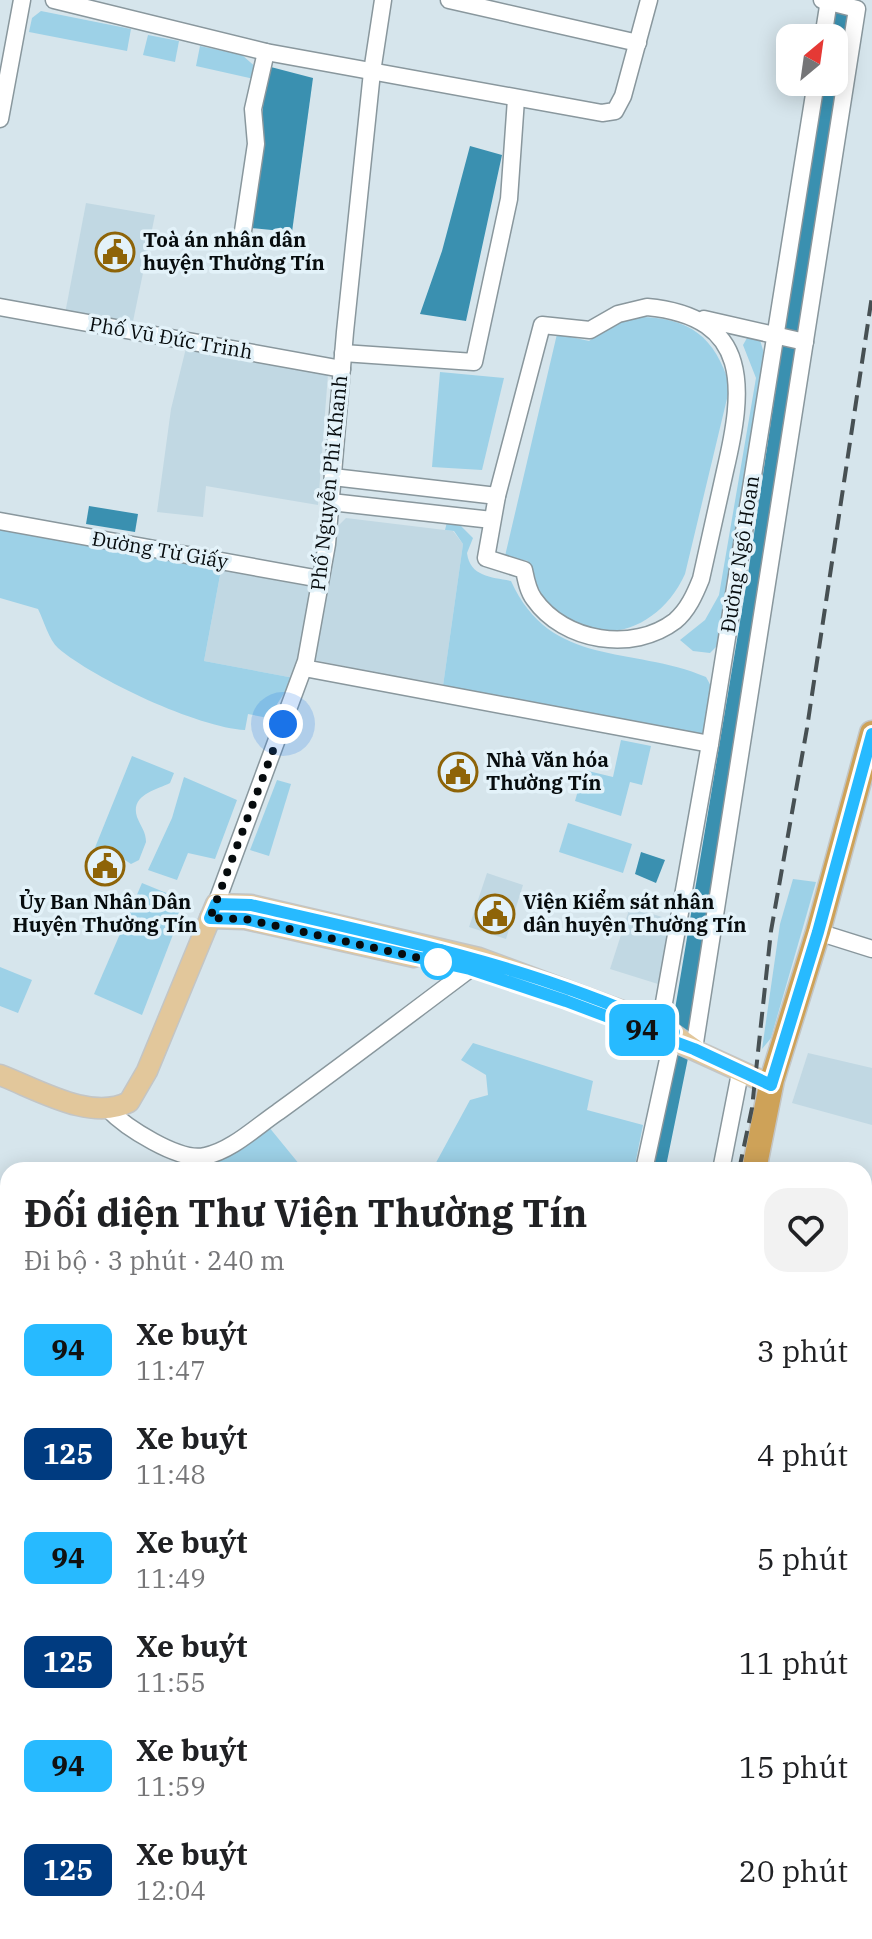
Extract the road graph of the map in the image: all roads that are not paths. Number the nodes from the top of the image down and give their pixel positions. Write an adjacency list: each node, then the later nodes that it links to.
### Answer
1 (22, 0): 13 (street)
2 (54, 0): 9 (street)
3 (383, 0): 10 (street, Phố Nguyễn Phi Khanh)
4 (449, 0): 8 (street)
5 (649, 0): 8 (street)
6 (827, 1): 7 (street); 18 (street)
7 (825, 24)
8 (638, 43): 12 (street)
9 (266, 52): 10 (street); 14 (street)
10 (372, 72): 12 (street); 19 (street, Phố Nguyễn Phi Khanh)
11 (814, 96): 17 (street, Đường Ngô Hoan)
12 (516, 99): 19 (street, Phố Vũ Đức Trinh)
13 (0, 119)
14 (243, 231)
15 (0, 307): 19 (street, Phố Vũ Đức Trinh)
16 (695, 317): 17 (street); 21 (street); 23 (street)
17 (775, 336): 18 (street); 28 (street, Đường Ngô Hoan)
18 (805, 342): 34 (street)
19 (342, 361): 20 (street, Phố Nguyễn Phi Khanh)
20 (333, 477): 21 (street); 22 (street, Phố Nguyễn Phi Khanh)
21 (497, 496): 23 (street)
22 (331, 502): 23 (street); 25 (street, Phố Nguyễn Phi Khanh)
23 (492, 520)
24 (0, 521): 25 (street, Đường Từ Giấy)
25 (320, 579): 26 (street, Phố Nguyễn Phi Khanh)
26 (304, 668): 28 (street); 29 (street, Phố Nguyễn Phi Khanh)
27 (872, 733): 30 (highway)
28 (710, 744): 33 (street, Đường Ngô Hoan)
29 (213, 911): 32 (main road); 38 (main road, Phố Nguyễn Phi Khanh)
30 (818, 932): 31 (street); 37 (highway)
31 (872, 949)
32 (474, 964): 33 (main road); 38 (street)
33 (668, 1033): 34 (main road); 39 (street, Đường Ngô Hoan)
34 (694, 1049): 35 (main road)
35 (740, 1073): 37 (main road); 40 (street)
36 (0, 1075): 38 (main road)
37 (771, 1085): 41 (highway)
38 (108, 1109)
39 (645, 1162)
40 (723, 1162)
41 (756, 1162)

